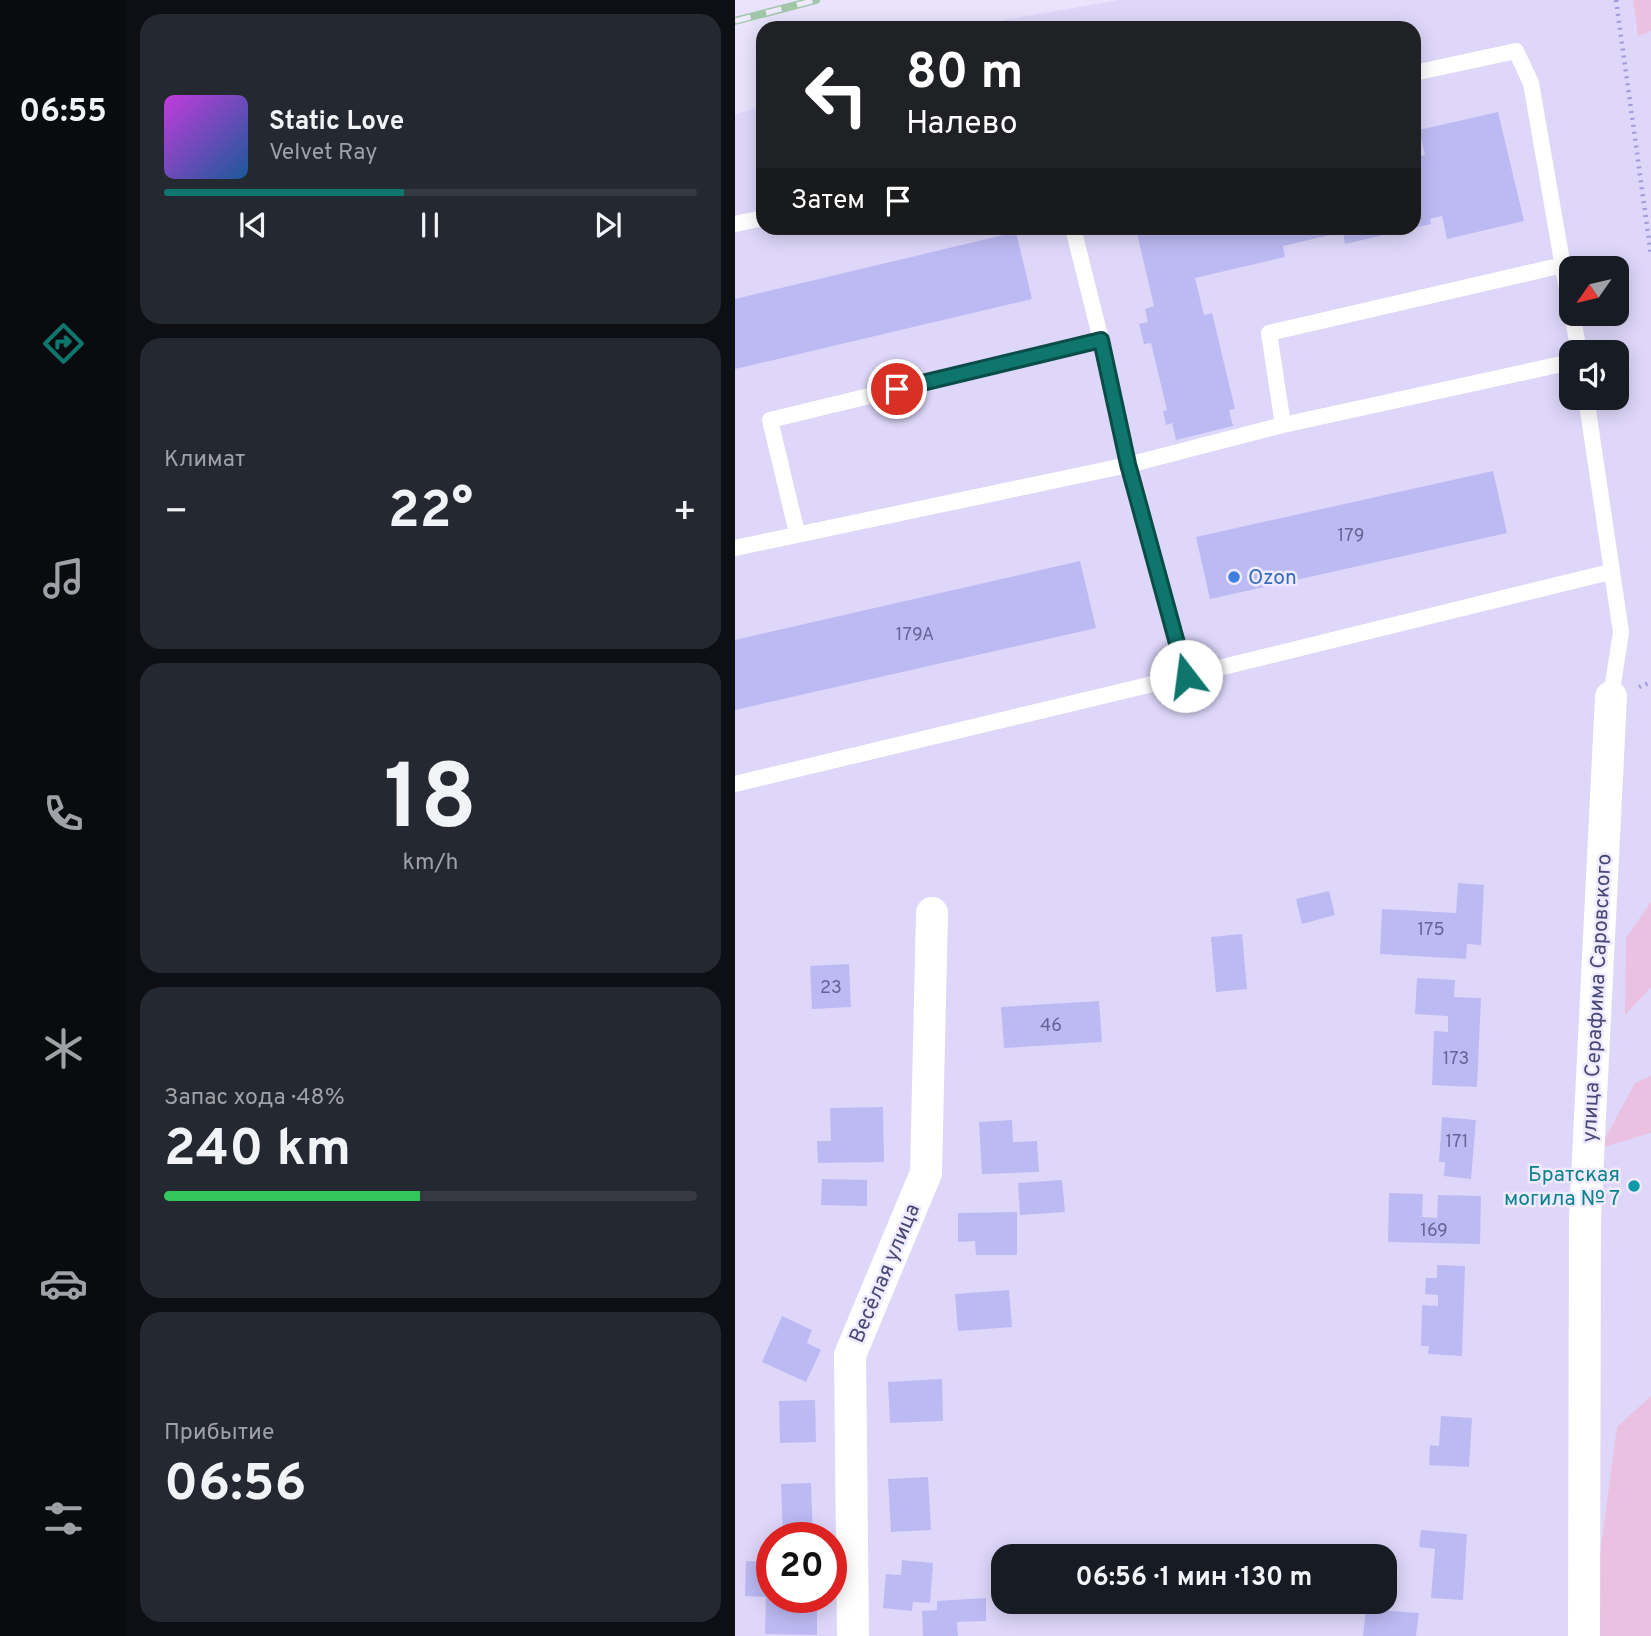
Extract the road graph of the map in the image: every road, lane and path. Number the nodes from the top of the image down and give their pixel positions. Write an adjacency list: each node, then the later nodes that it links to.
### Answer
1 (1616, 0): 6 (path)
2 (1421, 71): 7 (lane)
3 (756, 220): 4 (lane)
4 (735, 224)
5 (1075, 235): 9 (lane)
6 (1651, 255)
7 (1561, 256)
8 (1559, 266): 12 (lane)
9 (1101, 340): 13 (lane); 14 (lane)
10 (1559, 365): 12 (lane)
11 (1588, 410): 16 (lane)
12 (1283, 425): 13 (lane)
13 (1128, 464): 14 (lane); 17 (lane)
14 (797, 534): 15 (lane)
15 (735, 548)
16 (1610, 572): 17 (lane); 18 (lane)
17 (1186, 676): 19 (lane)
18 (1611, 696): 22 (street, улица Серафима Саровского)
19 (735, 784)
20 (932, 913): 21 (street, Весёлая улица)
21 (853, 1636)
22 (1584, 1636)

